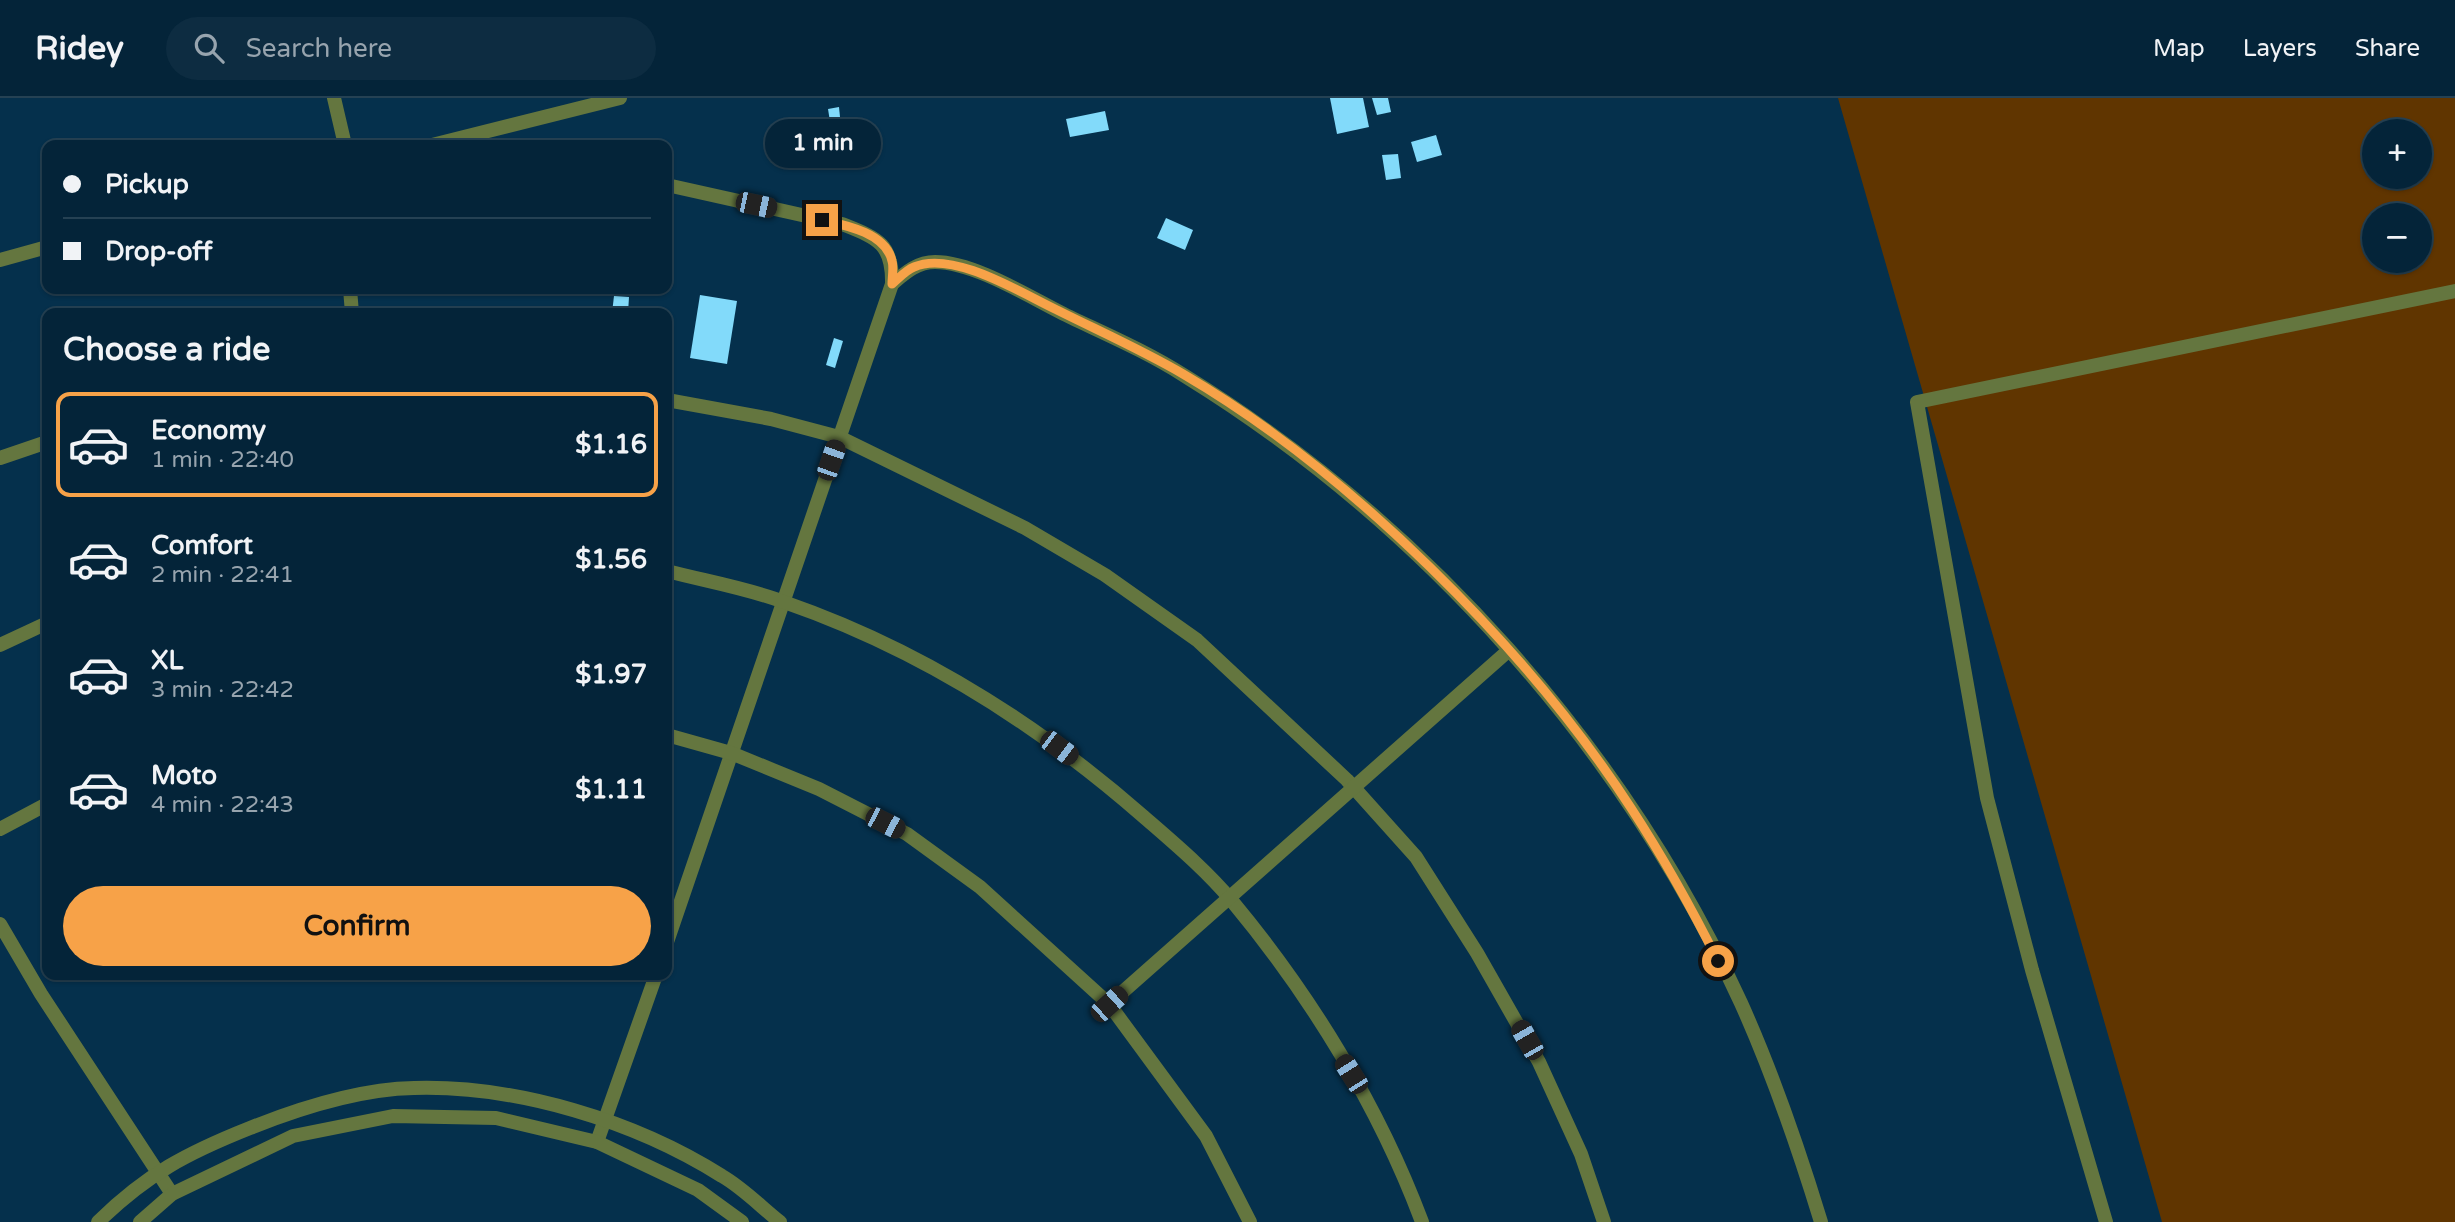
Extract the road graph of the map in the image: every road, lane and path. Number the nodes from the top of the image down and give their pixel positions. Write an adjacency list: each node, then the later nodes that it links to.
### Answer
1 (334, 98): 4 (street)
2 (620, 98): 3 (street)
3 (588, 101): 5 (street)
4 (344, 140)
5 (450, 140)
6 (672, 187): 9 (street)
7 (42, 248): 8 (street)
8 (0, 260)
9 (892, 284): 12 (street); 19 (street)
10 (2455, 291): 40 (street)
11 (672, 401): 12 (street)
12 (839, 437): 16 (street); 38 (street)
13 (42, 444): 14 (street)
14 (0, 458)
15 (672, 572): 16 (street)
16 (783, 601): 21 (street); 37 (street)
17 (42, 626): 18 (street)
18 (0, 645)
19 (1508, 651): 27 (street); 39 (street)
20 (672, 736): 21 (street)
21 (731, 752): 25 (street); 27 (street)
22 (42, 807): 23 (street)
23 (0, 829)
24 (0, 924): 30 (street)
25 (672, 927)
26 (654, 980): 28 (street)
27 (1109, 1004): 36 (street)
28 (606, 1120): 29 (street); 30 (street); 35 (street)
29 (597, 1142): 31 (street); 34 (street)
30 (157, 1171): 31 (street); 32 (street)
31 (172, 1194): 33 (street)
32 (98, 1222)
33 (140, 1222)
34 (742, 1222)
35 (780, 1222)
36 (1250, 1222)
37 (1422, 1222)
38 (1604, 1222)
39 (1821, 1222)
40 (2106, 1222)

